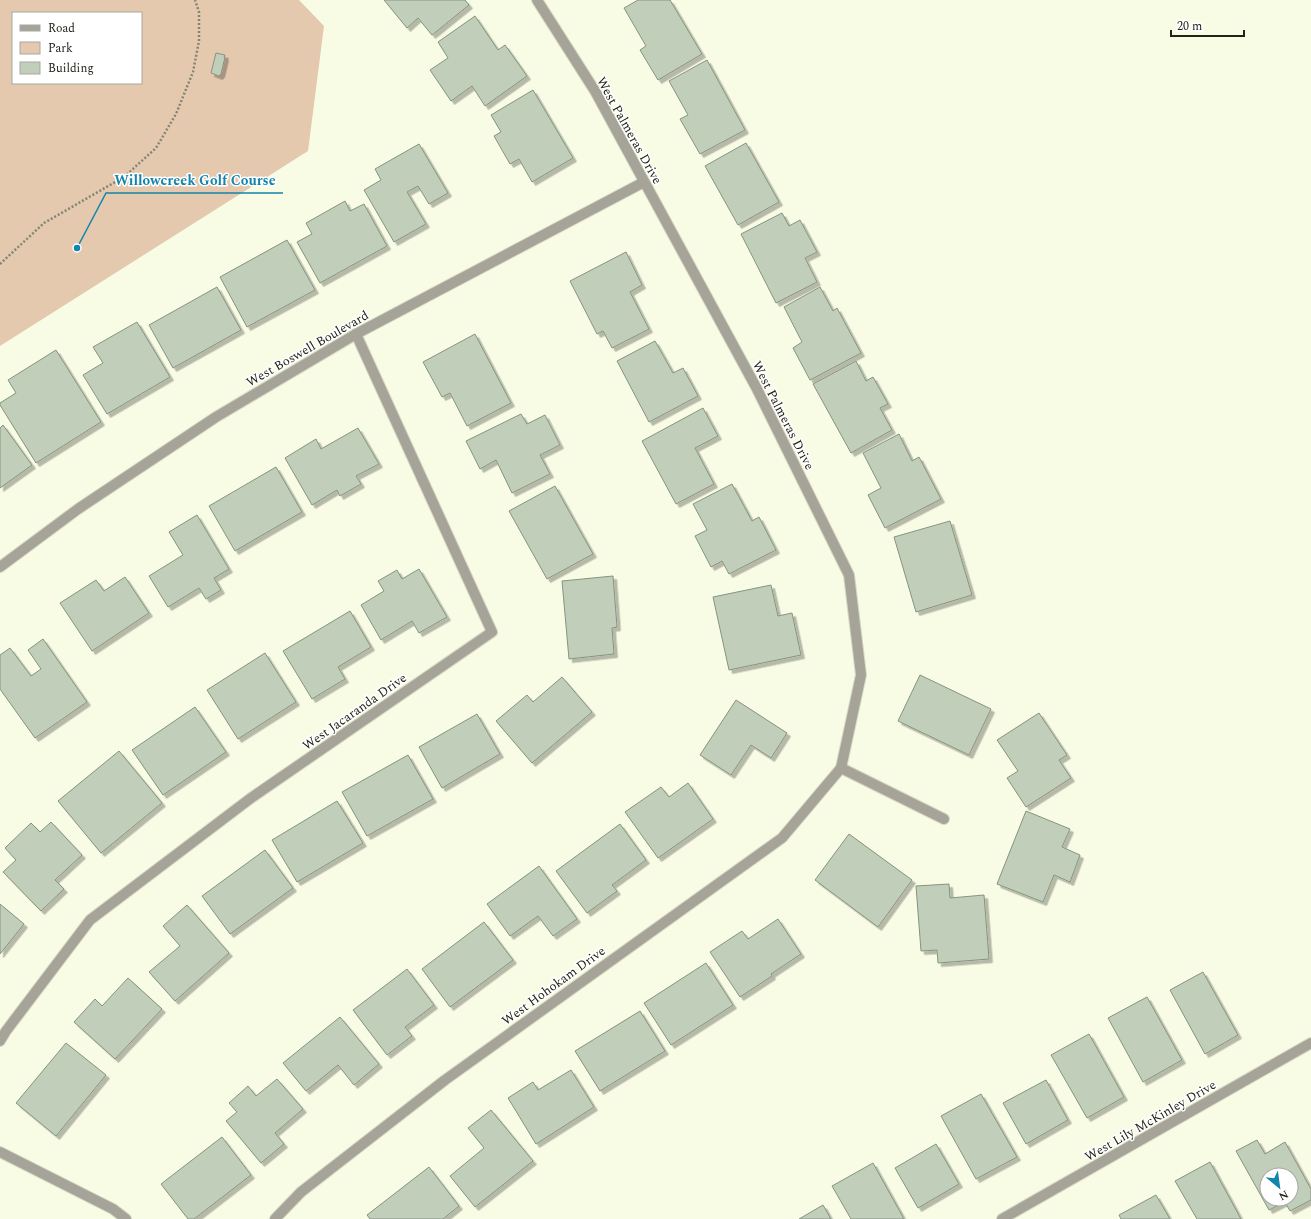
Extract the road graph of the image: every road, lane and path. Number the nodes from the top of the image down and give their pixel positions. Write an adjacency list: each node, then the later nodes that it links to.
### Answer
1 (195, 0): 4 (path)
2 (537, 0): 3 (street, West Palmeras Drive)
3 (644, 182): 5 (street, West Boswell Boulevard); 7 (street, West Palmeras Drive)
4 (0, 264)
5 (356, 334): 6 (street, West Boswell Boulevard); 9 (street, West Jacaranda Drive)
6 (0, 567)
7 (841, 768): 8 (street); 13 (street, West Hohokam Drive)
8 (944, 819)
9 (0, 1041)
10 (1310, 1047): 14 (street, West Lily McKinley Drive)
11 (0, 1152): 12 (street)
12 (126, 1219)
13 (275, 1219)
14 (1002, 1219)

